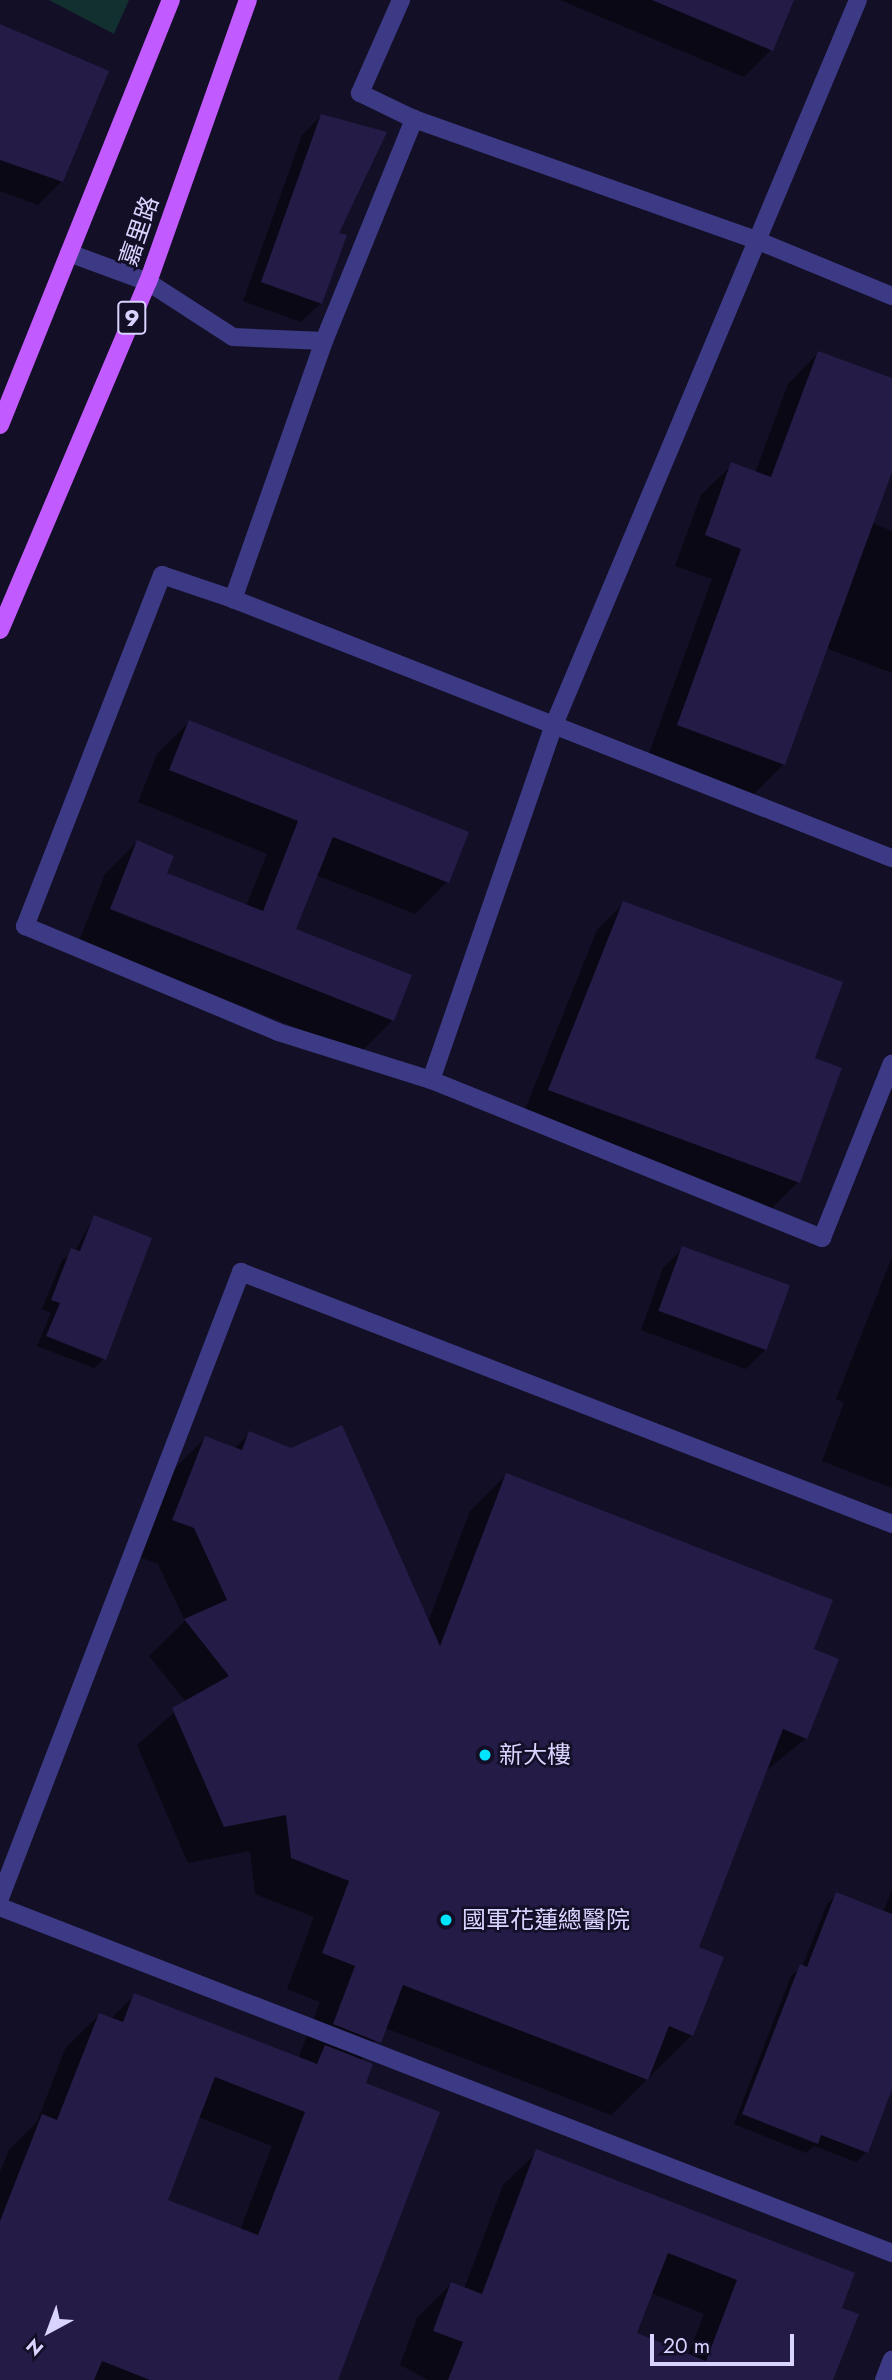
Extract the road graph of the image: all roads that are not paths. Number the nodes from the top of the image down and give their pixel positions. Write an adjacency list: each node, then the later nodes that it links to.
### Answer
1 (171, 0): 7 (main road)
2 (248, 0): 8 (main road, 嘉里路 / 9)
3 (401, 0): 5 (lane)
4 (858, 0): 6 (lane)
5 (414, 119): 6 (lane); 10 (lane)
6 (761, 242): 9 (lane); 14 (lane)
7 (69, 253): 8 (lane); 11 (main road)
8 (148, 282): 10 (lane); 13 (main road, 嘉里路 / 9)
9 (892, 296)
10 (324, 341): 12 (lane)
11 (0, 425)
12 (233, 599): 14 (lane); 17 (lane)
13 (0, 630)
14 (553, 727): 15 (lane); 17 (lane)
15 (892, 858)
16 (892, 1063): 17 (lane)
17 (431, 1080)
18 (892, 1524): 19 (lane)
19 (0, 1898)
20 (0, 1908): 21 (lane)
21 (892, 2253)
22 (892, 2359): 23 (lane)
23 (884, 2380)

